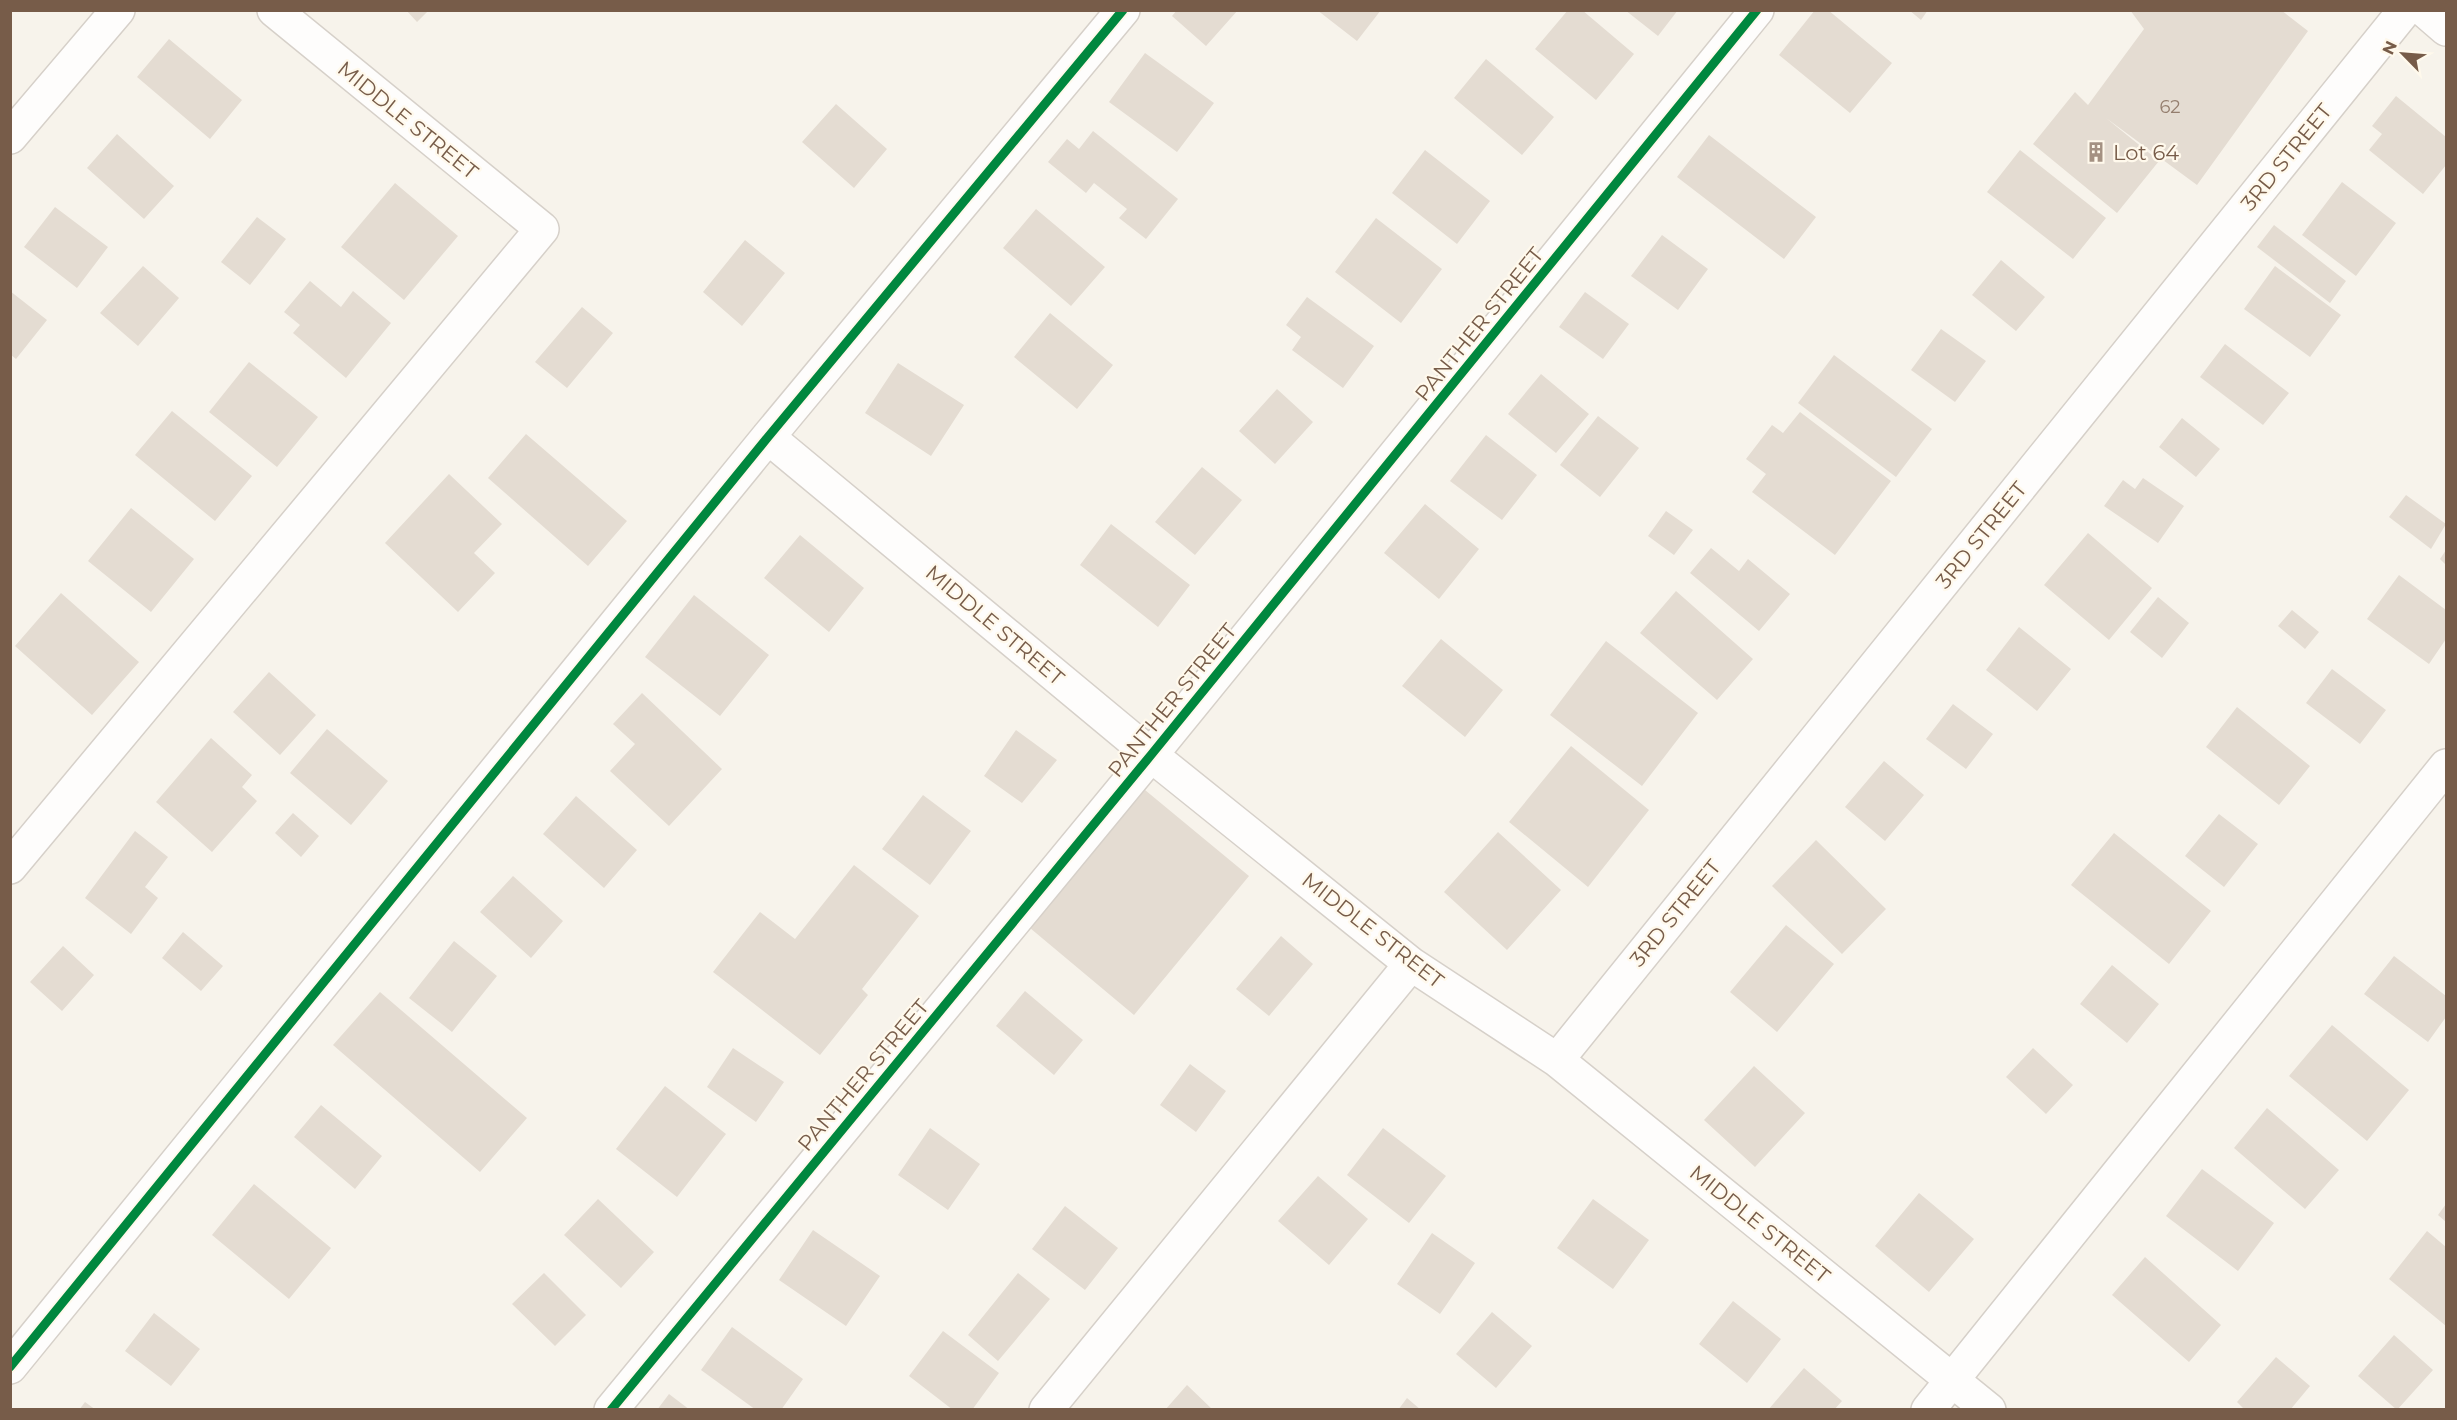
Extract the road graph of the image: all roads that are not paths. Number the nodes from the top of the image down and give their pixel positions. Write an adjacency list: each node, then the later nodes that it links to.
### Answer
1 (118, 10): 8 (street)
2 (1123, 10): 9 (street)
3 (1757, 10): 10 (street, PANTHER STREET)
4 (2405, 10): 14 (street, 3RD STREET)
5 (2424, 10): 7 (street)
6 (288, 15): 12 (street, MIDDLE STREET)
7 (2446, 29)
8 (10, 137)
9 (768, 437): 10 (street, MIDDLE STREET); 15 (street)
10 (1151, 755): 13 (street, MIDDLE STREET); 17 (street, PANTHER STREET)
11 (2446, 766): 16 (street)
12 (10, 867)
13 (1411, 964): 14 (street, MIDDLE STREET); 18 (street)
14 (1557, 1060): 16 (street, MIDDLE STREET)
15 (10, 1367)
16 (1952, 1380): 19 (street); 20 (street, MIDDLE STREET)
17 (611, 1410)
18 (1047, 1410)
19 (1928, 1410)
20 (1989, 1410)

